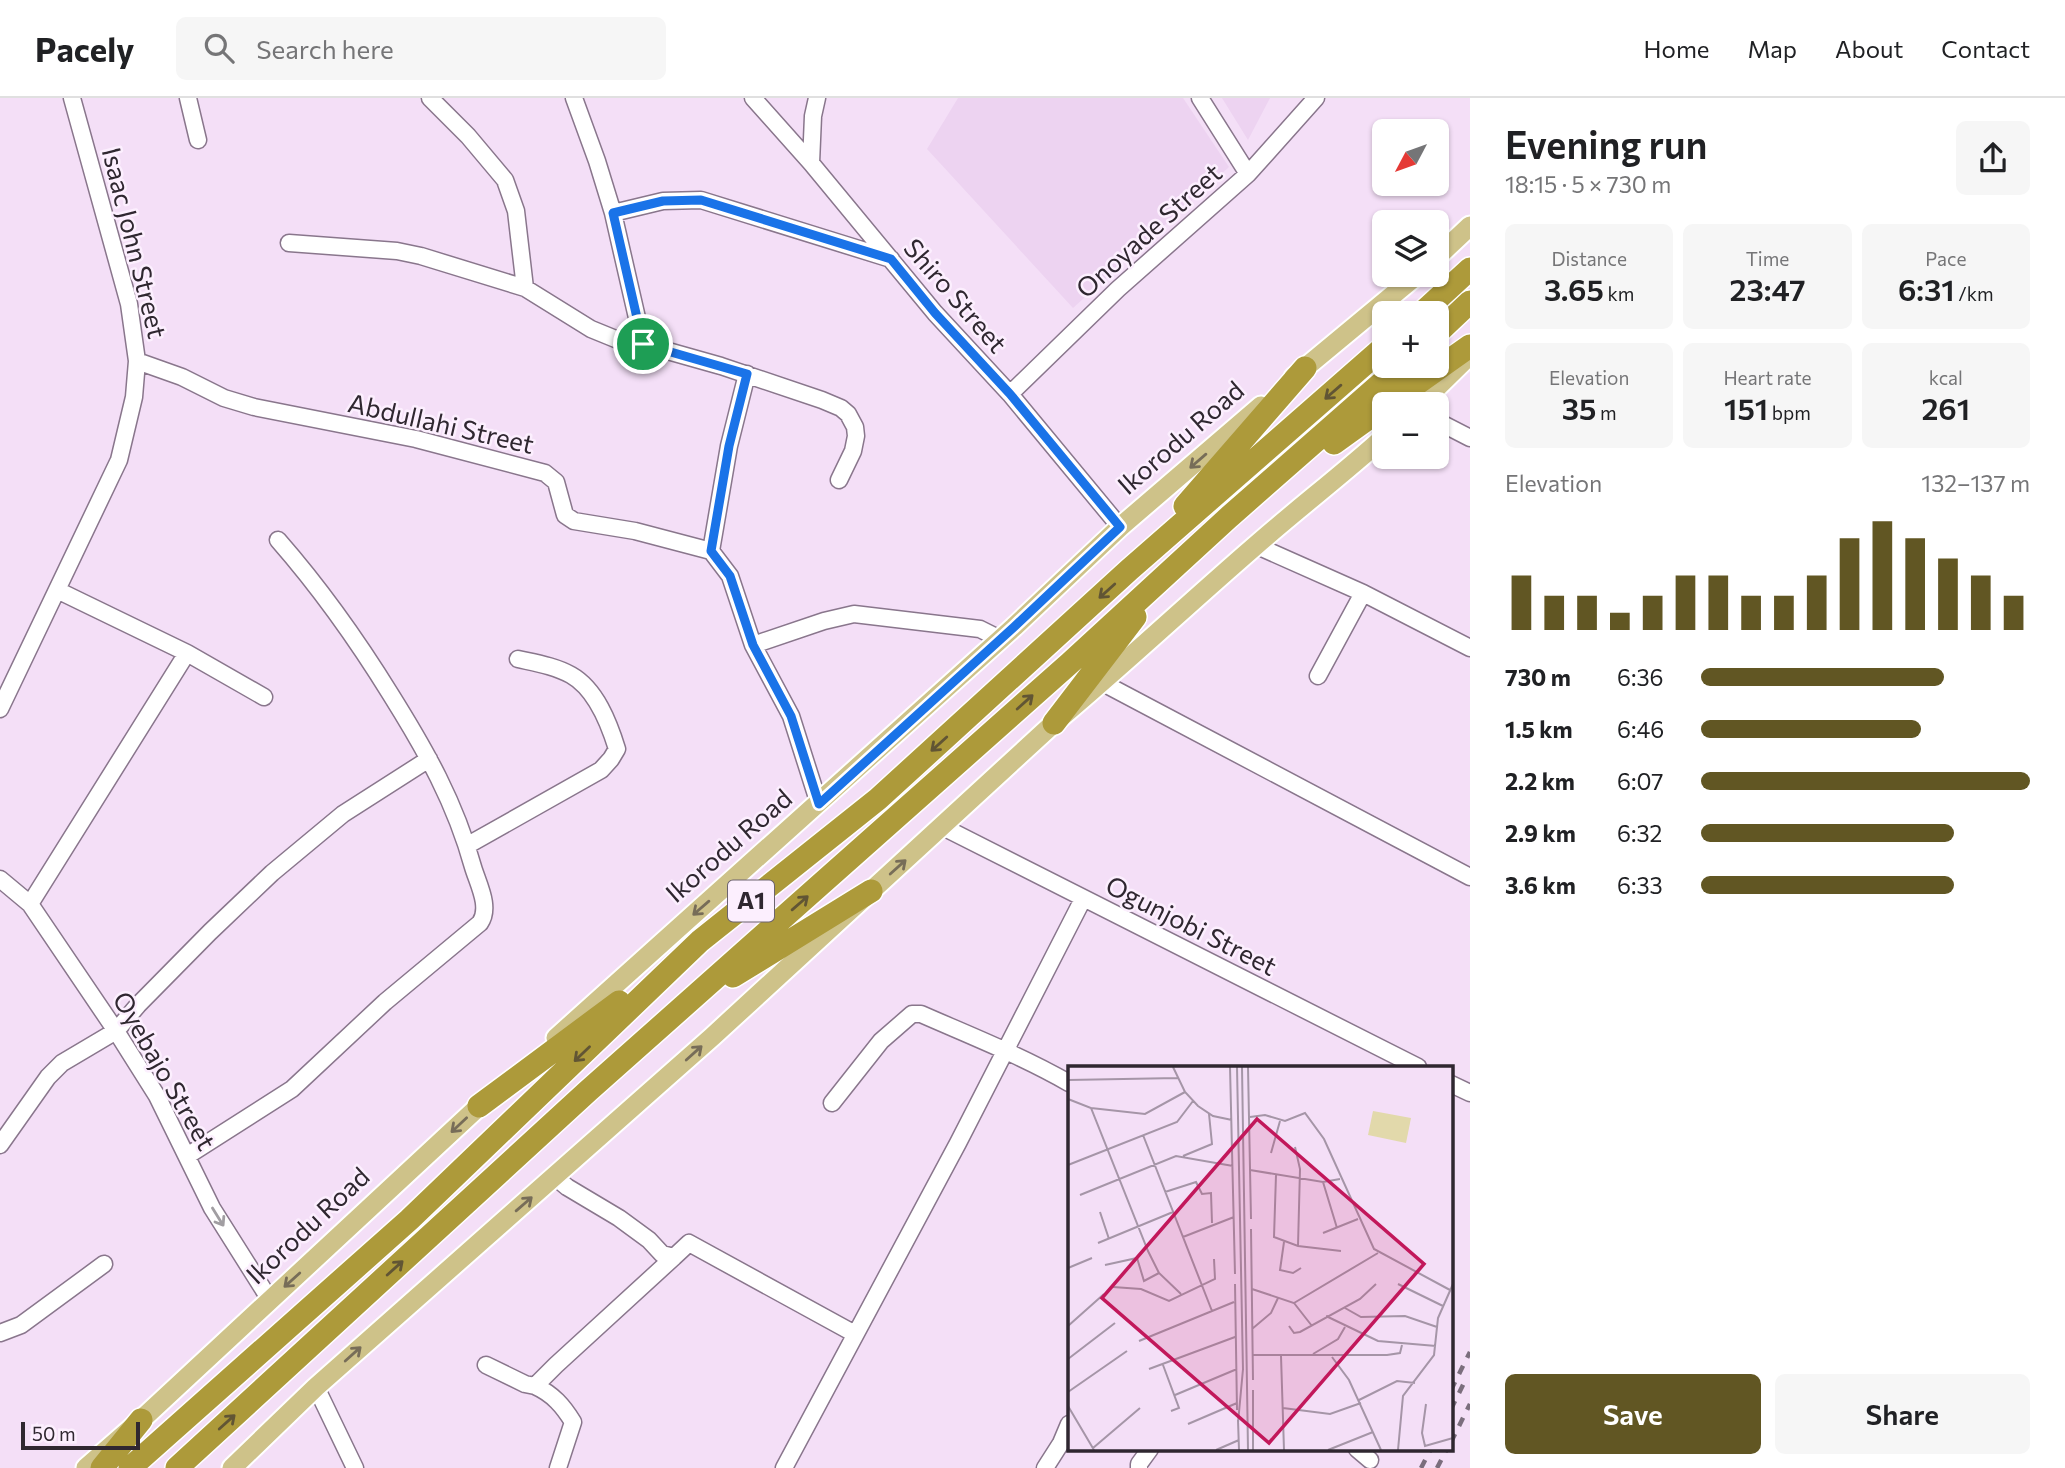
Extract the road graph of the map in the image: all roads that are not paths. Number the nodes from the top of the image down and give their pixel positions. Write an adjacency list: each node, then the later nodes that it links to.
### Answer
1 (72, 98): 27 (street, Isaac John Street)
2 (188, 98): 9 (street)
3 (430, 98): 19 (street)
4 (574, 98): 12 (street)
5 (752, 98): 10 (street, Shiro Street)
6 (817, 98): 10 (street)
7 (1200, 98): 11 (street)
8 (1316, 98): 11 (street, Onoyade Street)
9 (198, 139)
10 (811, 163): 16 (street, Shiro Street)
11 (1248, 174): 33 (street, Onoyade Street)
12 (613, 213): 16 (street); 23 (street)
13 (1470, 226): 15 (main road)
14 (289, 243): 19 (street)
15 (1449, 246)
16 (891, 259): 33 (street, Shiro Street)
17 (1470, 269): 20 (highway)
18 (1403, 287): 28 (main road, Ikorodu Road)
19 (525, 288): 23 (street)
20 (1435, 301)
21 (1470, 302): 22 (highway)
22 (1449, 322)
23 (643, 344): 29 (street)
24 (1470, 346): 31 (highway)
25 (1470, 355): 32 (main road)
26 (1372, 357): 45 (highway, Ikorodu Road / A1, one-way to 45)
27 (137, 361): 43 (street, Abdullahi Street); 46 (street, Isaac John Street)
28 (1305, 368): 40 (main road, Ikorodu Road, one-way to 40); 45 (highway)
29 (747, 374): 38 (street); 43 (street)
30 (1387, 378): 39 (highway, A1)
31 (1405, 392)
32 (1432, 392)
33 (1010, 394): 40 (street, Shiro Street)
34 (1372, 415): 39 (highway)
35 (1449, 427): 36 (street)
36 (1470, 438)
37 (1372, 448): 42 (main road)
38 (839, 480)
39 (1228, 517): 44 (highway, A1)
40 (1120, 527): 48 (main road, Ikorodu Road)
41 (278, 540): 58 (street)
42 (1255, 545): 47 (street); 54 (main road)
43 (711, 551): 49 (street)
44 (1172, 569): 57 (highway); 68 (highway, A1, one-way to 44)
45 (1129, 570): 67 (highway, Ikorodu Road / A1, one-way to 67)
46 (57, 590): 51 (street); 56 (street, Isaac John Street)
47 (1363, 593): 50 (street); 53 (street)
48 (1000, 639): 49 (street); 59 (main road, Ikorodu Road)
49 (753, 645): 59 (street)
50 (1470, 648)
51 (187, 653): 55 (street); 66 (street)
52 (518, 659): 61 (street)
53 (1318, 676)
54 (1103, 683): 57 (main road); 62 (street)
55 (264, 697)
56 (0, 709)
57 (1054, 723): 60 (main road)
58 (429, 760): 61 (street); 69 (street)
59 (819, 804): 76 (main road, Ikorodu Road, one-way to 76)
60 (943, 827): 64 (main road, one-way to 60); 65 (street, Ogunjobi Street)
61 (468, 845): 78 (street)
62 (1470, 877)
63 (0, 879): 66 (street, Oyebajo Street)
64 (871, 891): 68 (highway); 79 (main road, one-way to 64)
65 (1083, 899): 70 (street); 71 (street, Ogunjobi Street)
66 (30, 904): 69 (street, Oyebajo Street)
67 (700, 942): 76 (highway); 95 (highway, Ikorodu Road / A1, one-way to 95)
68 (680, 1009): 96 (highway, A1, one-way to 68)
69 (116, 1031): 77 (street); 78 (street, Oyebajo Street)
70 (1006, 1051): 72 (street); 75 (street); 84 (street)
71 (1416, 1066)
72 (1068, 1082)
73 (1452, 1084): 74 (street)
74 (1470, 1093)
75 (832, 1103)
76 (479, 1106): 82 (main road, Ikorodu Road, one-way to 82)
77 (0, 1145)
78 (187, 1156): 82 (street, Oyebajo Street, one-way to 82)
79 (555, 1177): 80 (street); 87 (main road, one-way to 79)
80 (674, 1257): 84 (street); 86 (street)
81 (104, 1264): 83 (street)
82 (270, 1300): 88 (main road, Ikorodu Road)
83 (0, 1333)
84 (855, 1334): 100 (street)
85 (486, 1364): 86 (street)
86 (535, 1386): 99 (street)
87 (316, 1387): 97 (main road); 98 (street)
88 (141, 1420): 93 (main road, Ikorodu Road); 94 (highway)
89 (1068, 1427): 101 (street)
90 (1149, 1450): 102 (street)
91 (1358, 1450): 92 (street)
92 (1370, 1460)
93 (86, 1468)
94 (102, 1468)
95 (130, 1468)
96 (177, 1468)
97 (232, 1468)
98 (355, 1468)
99 (558, 1468)
100 (784, 1468)
101 (1045, 1468)
102 (1139, 1468)

